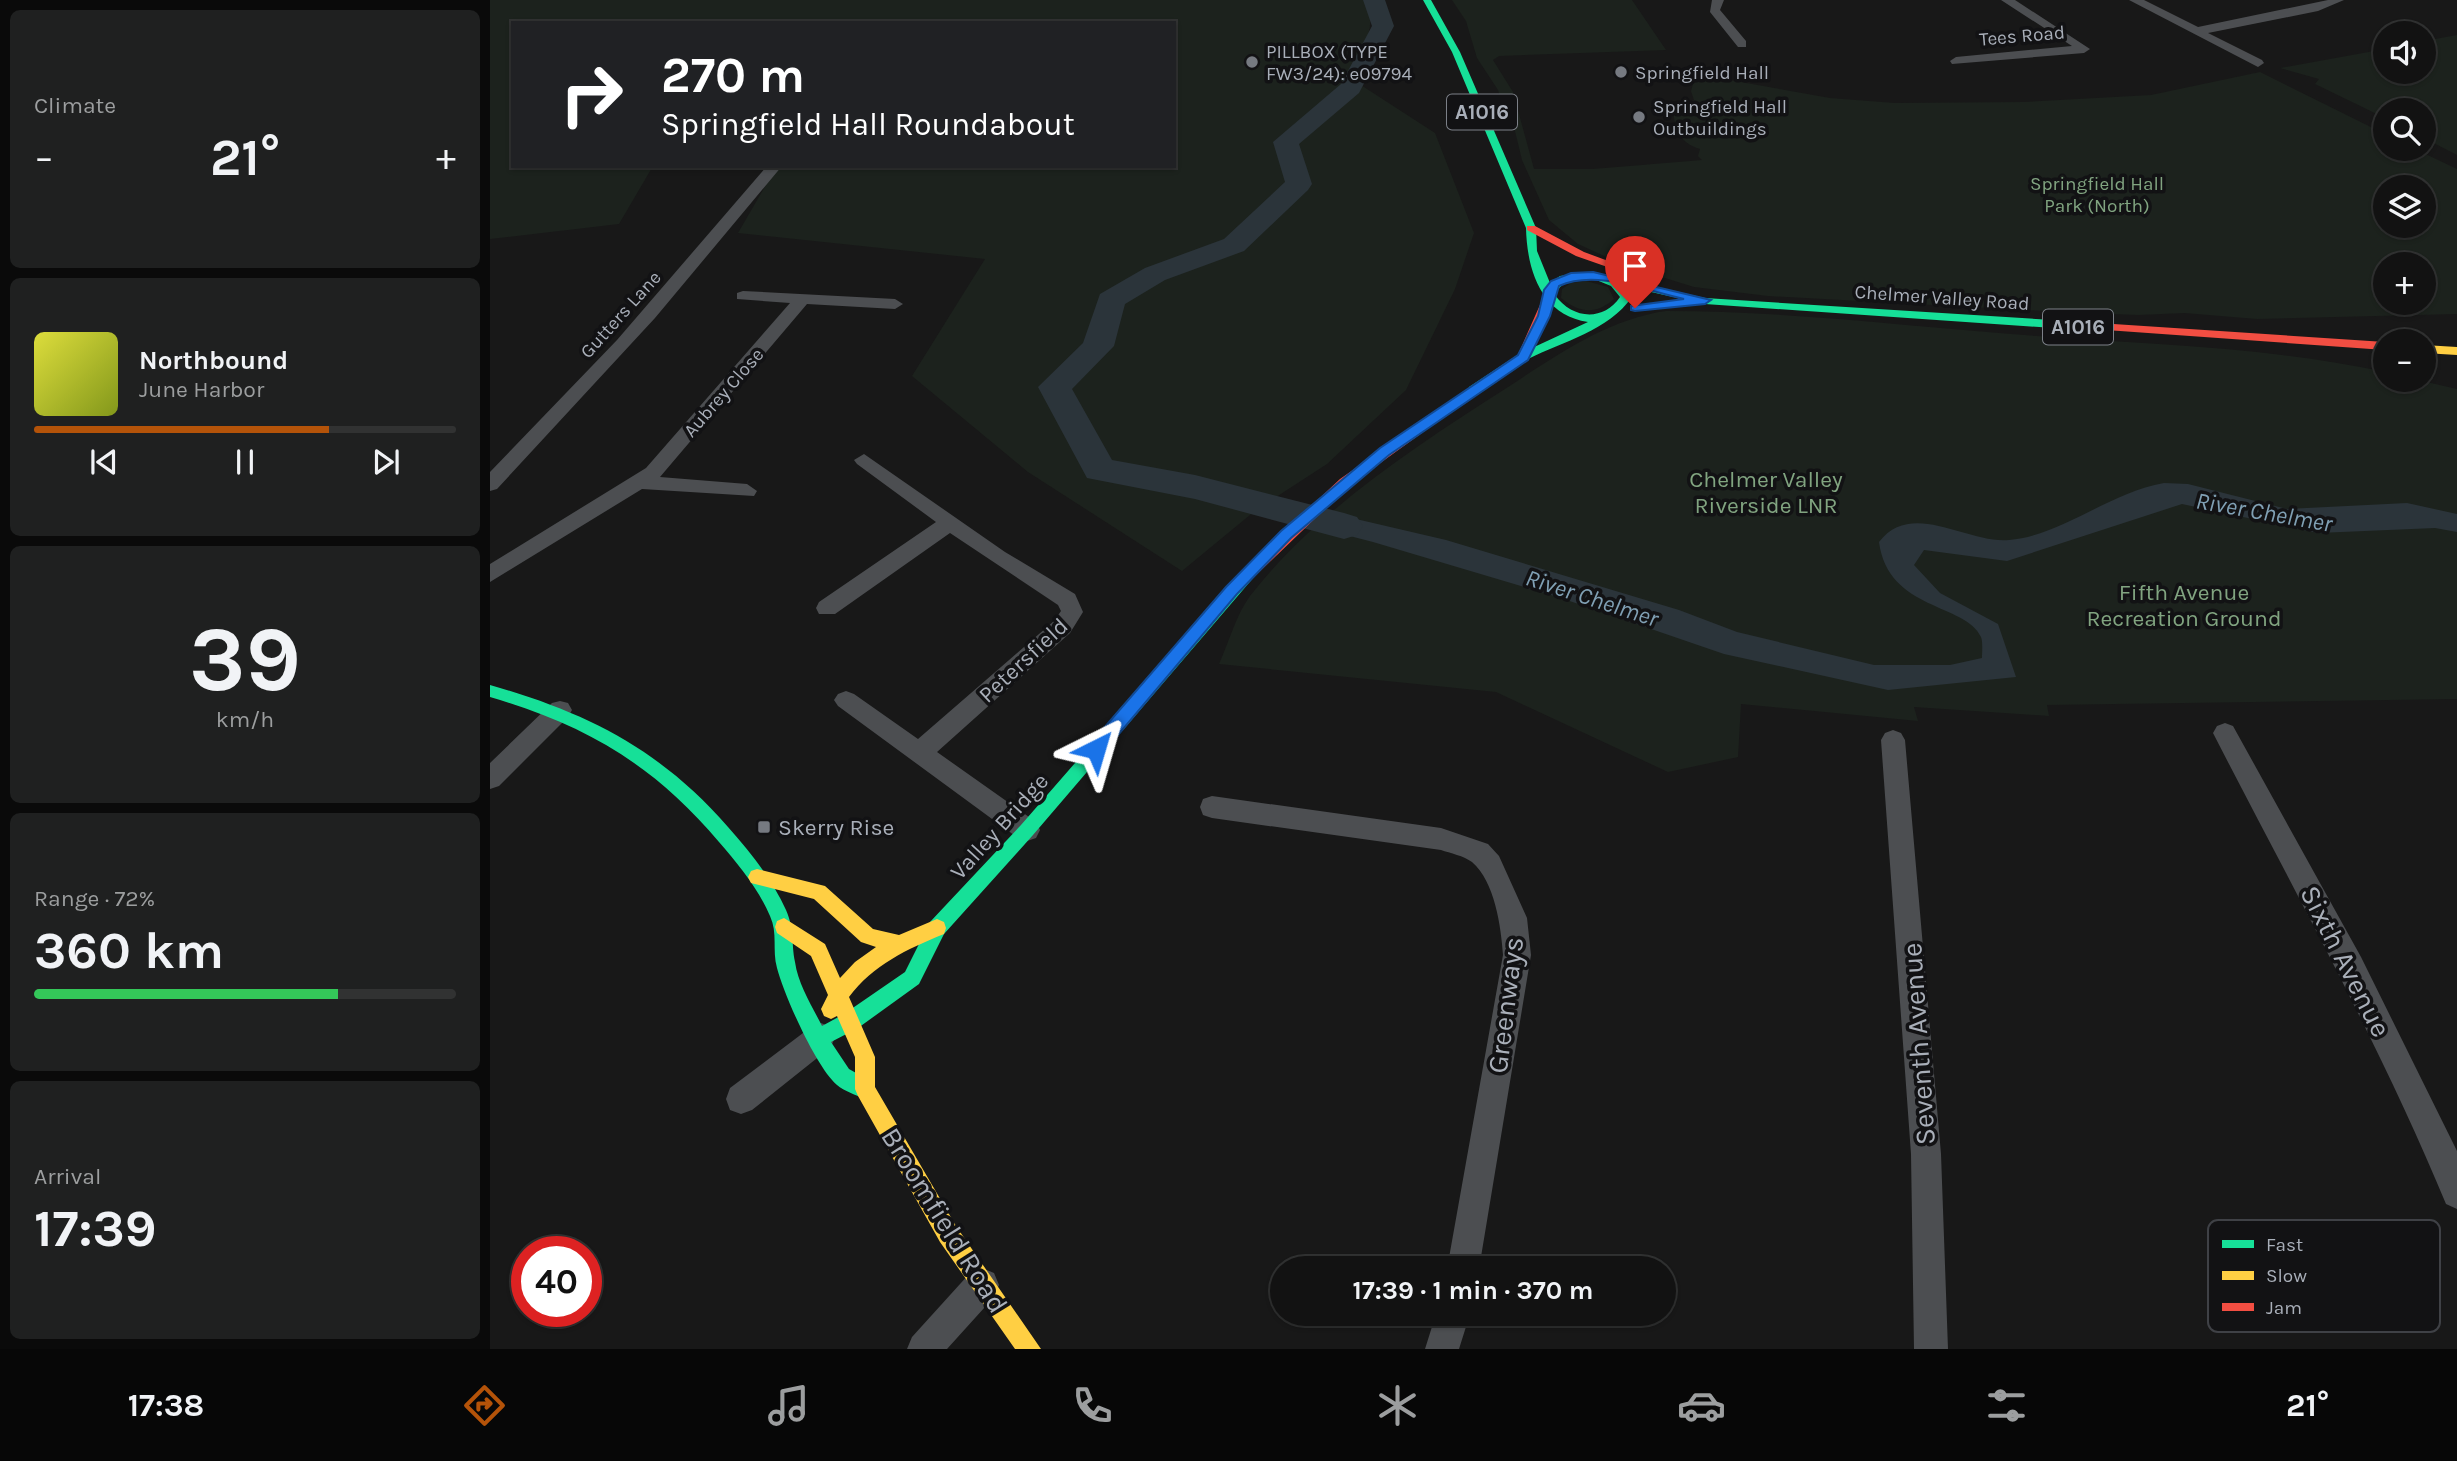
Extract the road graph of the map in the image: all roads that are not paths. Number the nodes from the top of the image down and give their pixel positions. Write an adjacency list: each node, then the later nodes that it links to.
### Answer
1 (1427, 0): 11 (main road, Chelmer Valley Road / A1016)
2 (1718, 0): 7 (street)
3 (2007, 0): 8 (street, Tees Road)
4 (2136, 0): 6 (street)
5 (2338, 0): 6 (street)
6 (2198, 31): 9 (street)
7 (1742, 44)
8 (1956, 61)
9 (2258, 63)
10 (773, 168): 26 (street, Gutters Lane)
11 (1531, 228): 12 (main road, Chelmer Valley Road / A1016); 14 (main road, Chelmer Valley Road / A1016); 18 (main road, A1016)
12 (1604, 278): 14 (main road); 16 (main road, Chelmer Valley Road / A1016); 19 (main road)
13 (743, 296): 15 (street)
14 (1549, 297): 19 (main road); 23 (main road)
15 (802, 300): 17 (street); 25 (street, Aubrey Close)
16 (1705, 300): 18 (main road, Chelmer Valley Road / A1016); 19 (main road, Chelmer Valley Road / A1016)
17 (895, 304)
18 (1772, 305): 20 (main road, Chelmer Valley Road / A1016)
19 (1610, 314): 23 (main road, Valley Bridge)
20 (2373, 345)
21 (2436, 349): 22 (main road)
22 (2457, 351)
23 (1523, 357): 39 (main road, Valley Bridge)
24 (864, 460): 28 (street, Petersfield)
25 (640, 482): 27 (street); 29 (street, Aubrey Close)
26 (490, 484)
27 (747, 491)
28 (951, 522): 30 (street); 36 (street, Petersfield)
29 (490, 574)
30 (827, 608)
31 (490, 691): 33 (main road, Broomfield Road)
32 (846, 699): 36 (street)
33 (560, 710): 37 (street); 40 (main road, Broomfield Road)
34 (2225, 733): 49 (street, Sixth Avenue)
35 (1893, 740): 56 (street, Seventh Avenue)
36 (920, 752): 39 (street)
37 (490, 779)
38 (1212, 807): 50 (street, Greenways)
39 (1027, 830): 42 (main road, Valley Bridge)
40 (757, 877): 41 (main road, Broomfield Road); 43 (main road)
41 (784, 927): 44 (main road, Broomfield Road); 46 (main road, Broomfield Road)
42 (937, 928): 43 (main road, Valley Bridge); 45 (main road, Valley Bridge)
43 (897, 943): 44 (main road, Valley Bridge)
44 (837, 993): 45 (main road, Broomfield Road); 46 (main road, Valley Bridge)
45 (851, 1021): 46 (main road, Valley Bridge); 47 (main road, Broomfield Road)
46 (821, 1037): 47 (main road, Broomfield Road); 48 (street)
47 (865, 1089): 51 (main road, Broomfield Road)
48 (741, 1100)
49 (2457, 1194)
50 (1465, 1256)
51 (982, 1286): 53 (street); 54 (main road, Broomfield Road)
52 (1449, 1326): 55 (street)
53 (924, 1349)
54 (1029, 1349)
55 (1442, 1349)
56 (1931, 1349)

